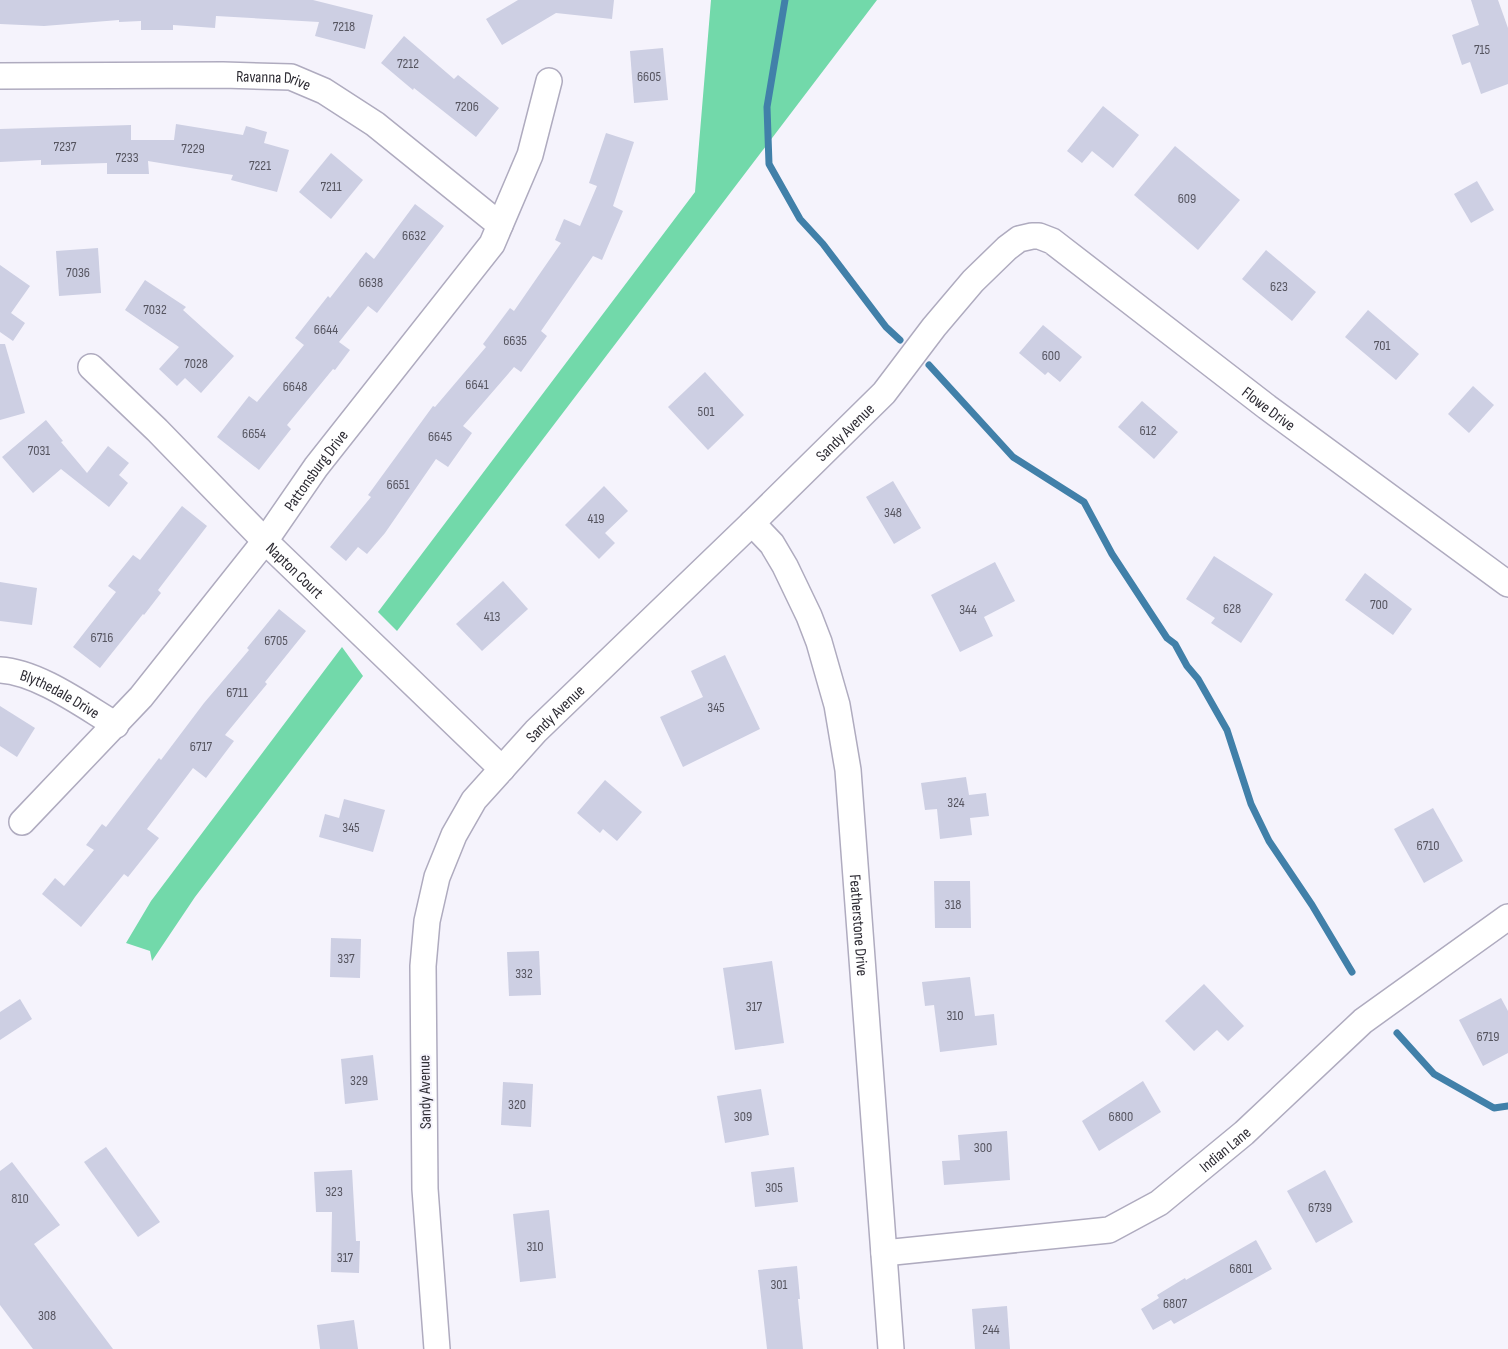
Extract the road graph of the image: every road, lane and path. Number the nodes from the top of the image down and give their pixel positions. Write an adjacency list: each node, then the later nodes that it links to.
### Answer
1 (0, 76): 3 (street, Ravanna Drive)
2 (549, 81): 3 (street, Pattonsburg Drive)
3 (500, 225): 7 (street, Pattonsburg Drive)
4 (1032, 236): 6 (street, Sandy Avenue); 8 (street, Flowe Drive)
5 (91, 367): 7 (street, Napton Court)
6 (752, 523): 11 (street, Sandy Avenue); 14 (street, Featherstone Drive)
7 (265, 541): 10 (street, Pattonsburg Drive); 11 (street, Napton Court)
8 (1508, 584)
9 (0, 670): 10 (street, Blythedale Drive)
10 (116, 725): 12 (street, Pattonsburg Drive)
11 (502, 768): 15 (street, Sandy Avenue)
12 (22, 822)
13 (1508, 917): 14 (street, Indian Lane)
14 (884, 1254): 16 (street, Featherstone Drive)
15 (437, 1349)
16 (891, 1349)

